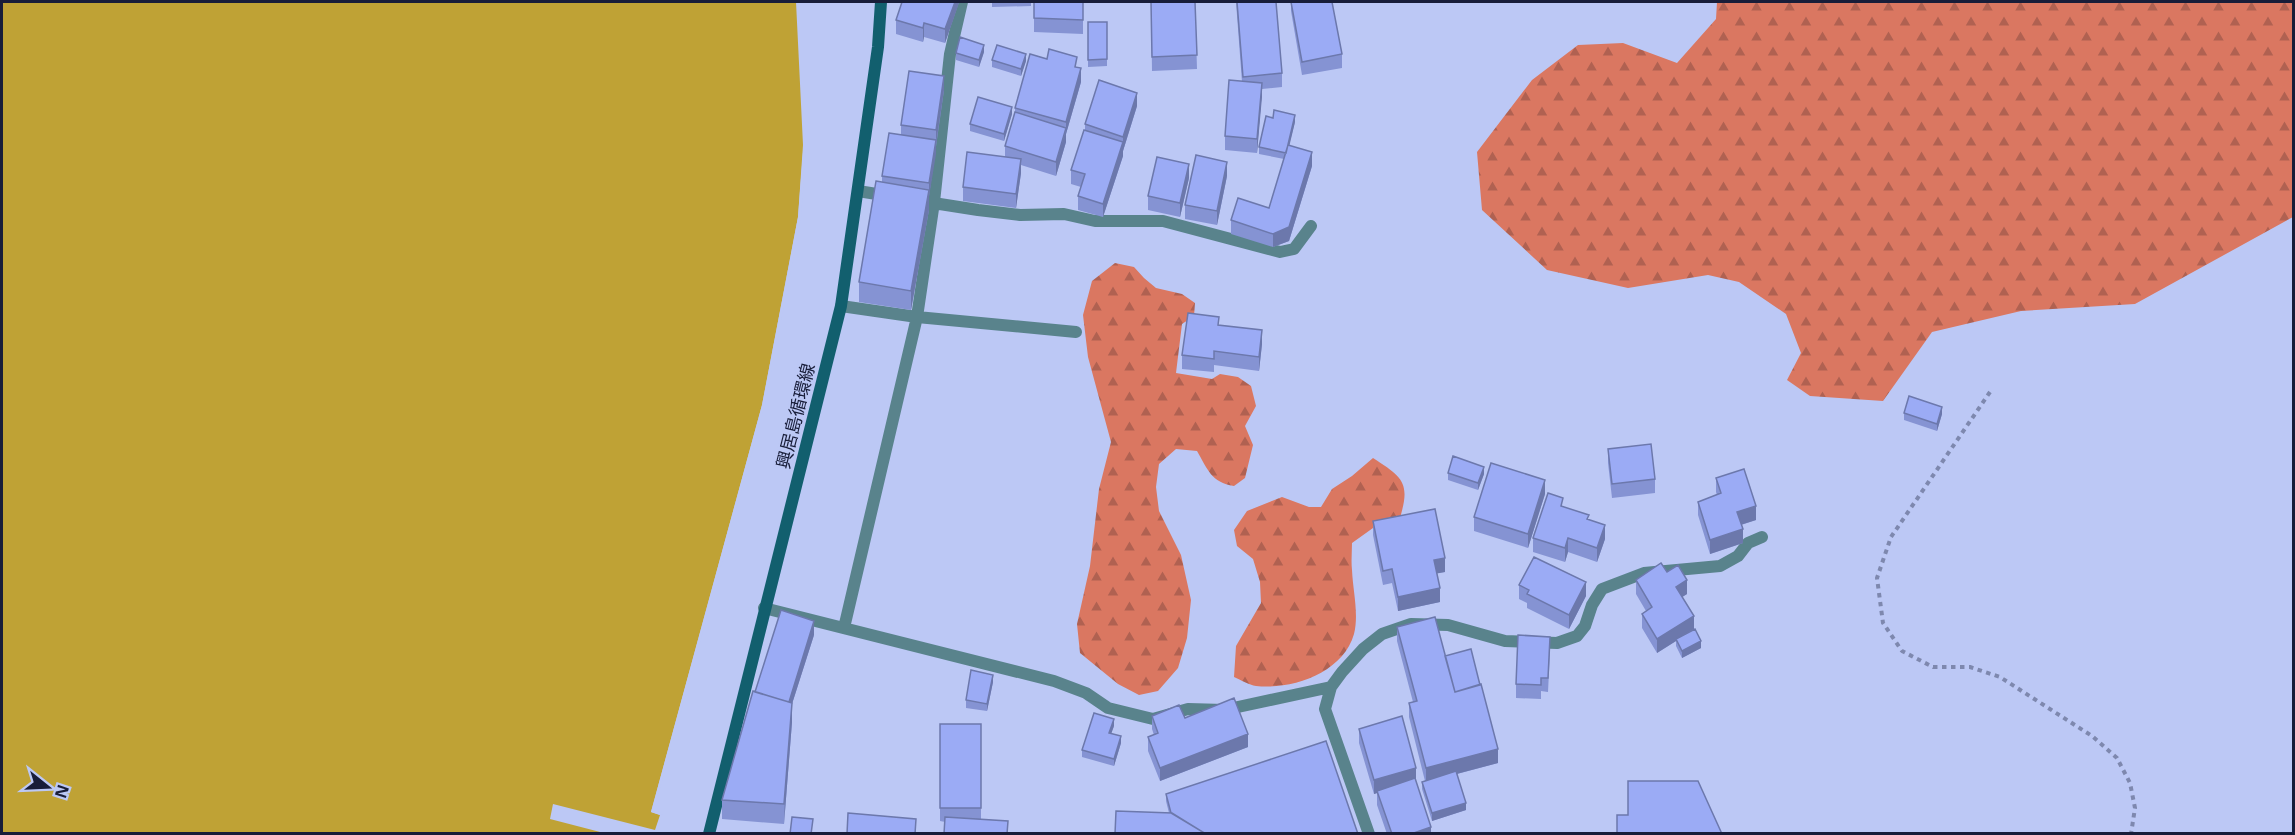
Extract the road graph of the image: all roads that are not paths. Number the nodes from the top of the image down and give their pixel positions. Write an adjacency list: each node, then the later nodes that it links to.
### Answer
1 (881, 2): 3 (main road, 興居島循環線)
2 (962, 2): 4 (street)
3 (858, 192): 4 (street); 6 (main road, 興居島循環線)
4 (934, 202): 5 (street); 7 (street)
5 (1311, 226)
6 (841, 306): 7 (street); 10 (main road, 興居島循環線)
7 (917, 317): 8 (street); 11 (street)
8 (1076, 333)
9 (1762, 537): 12 (street)
10 (764, 608): 11 (street); 13 (main road, 興居島循環線)
11 (844, 628): 12 (street)
12 (1331, 687): 14 (street)
13 (709, 834)
14 (1369, 834)

